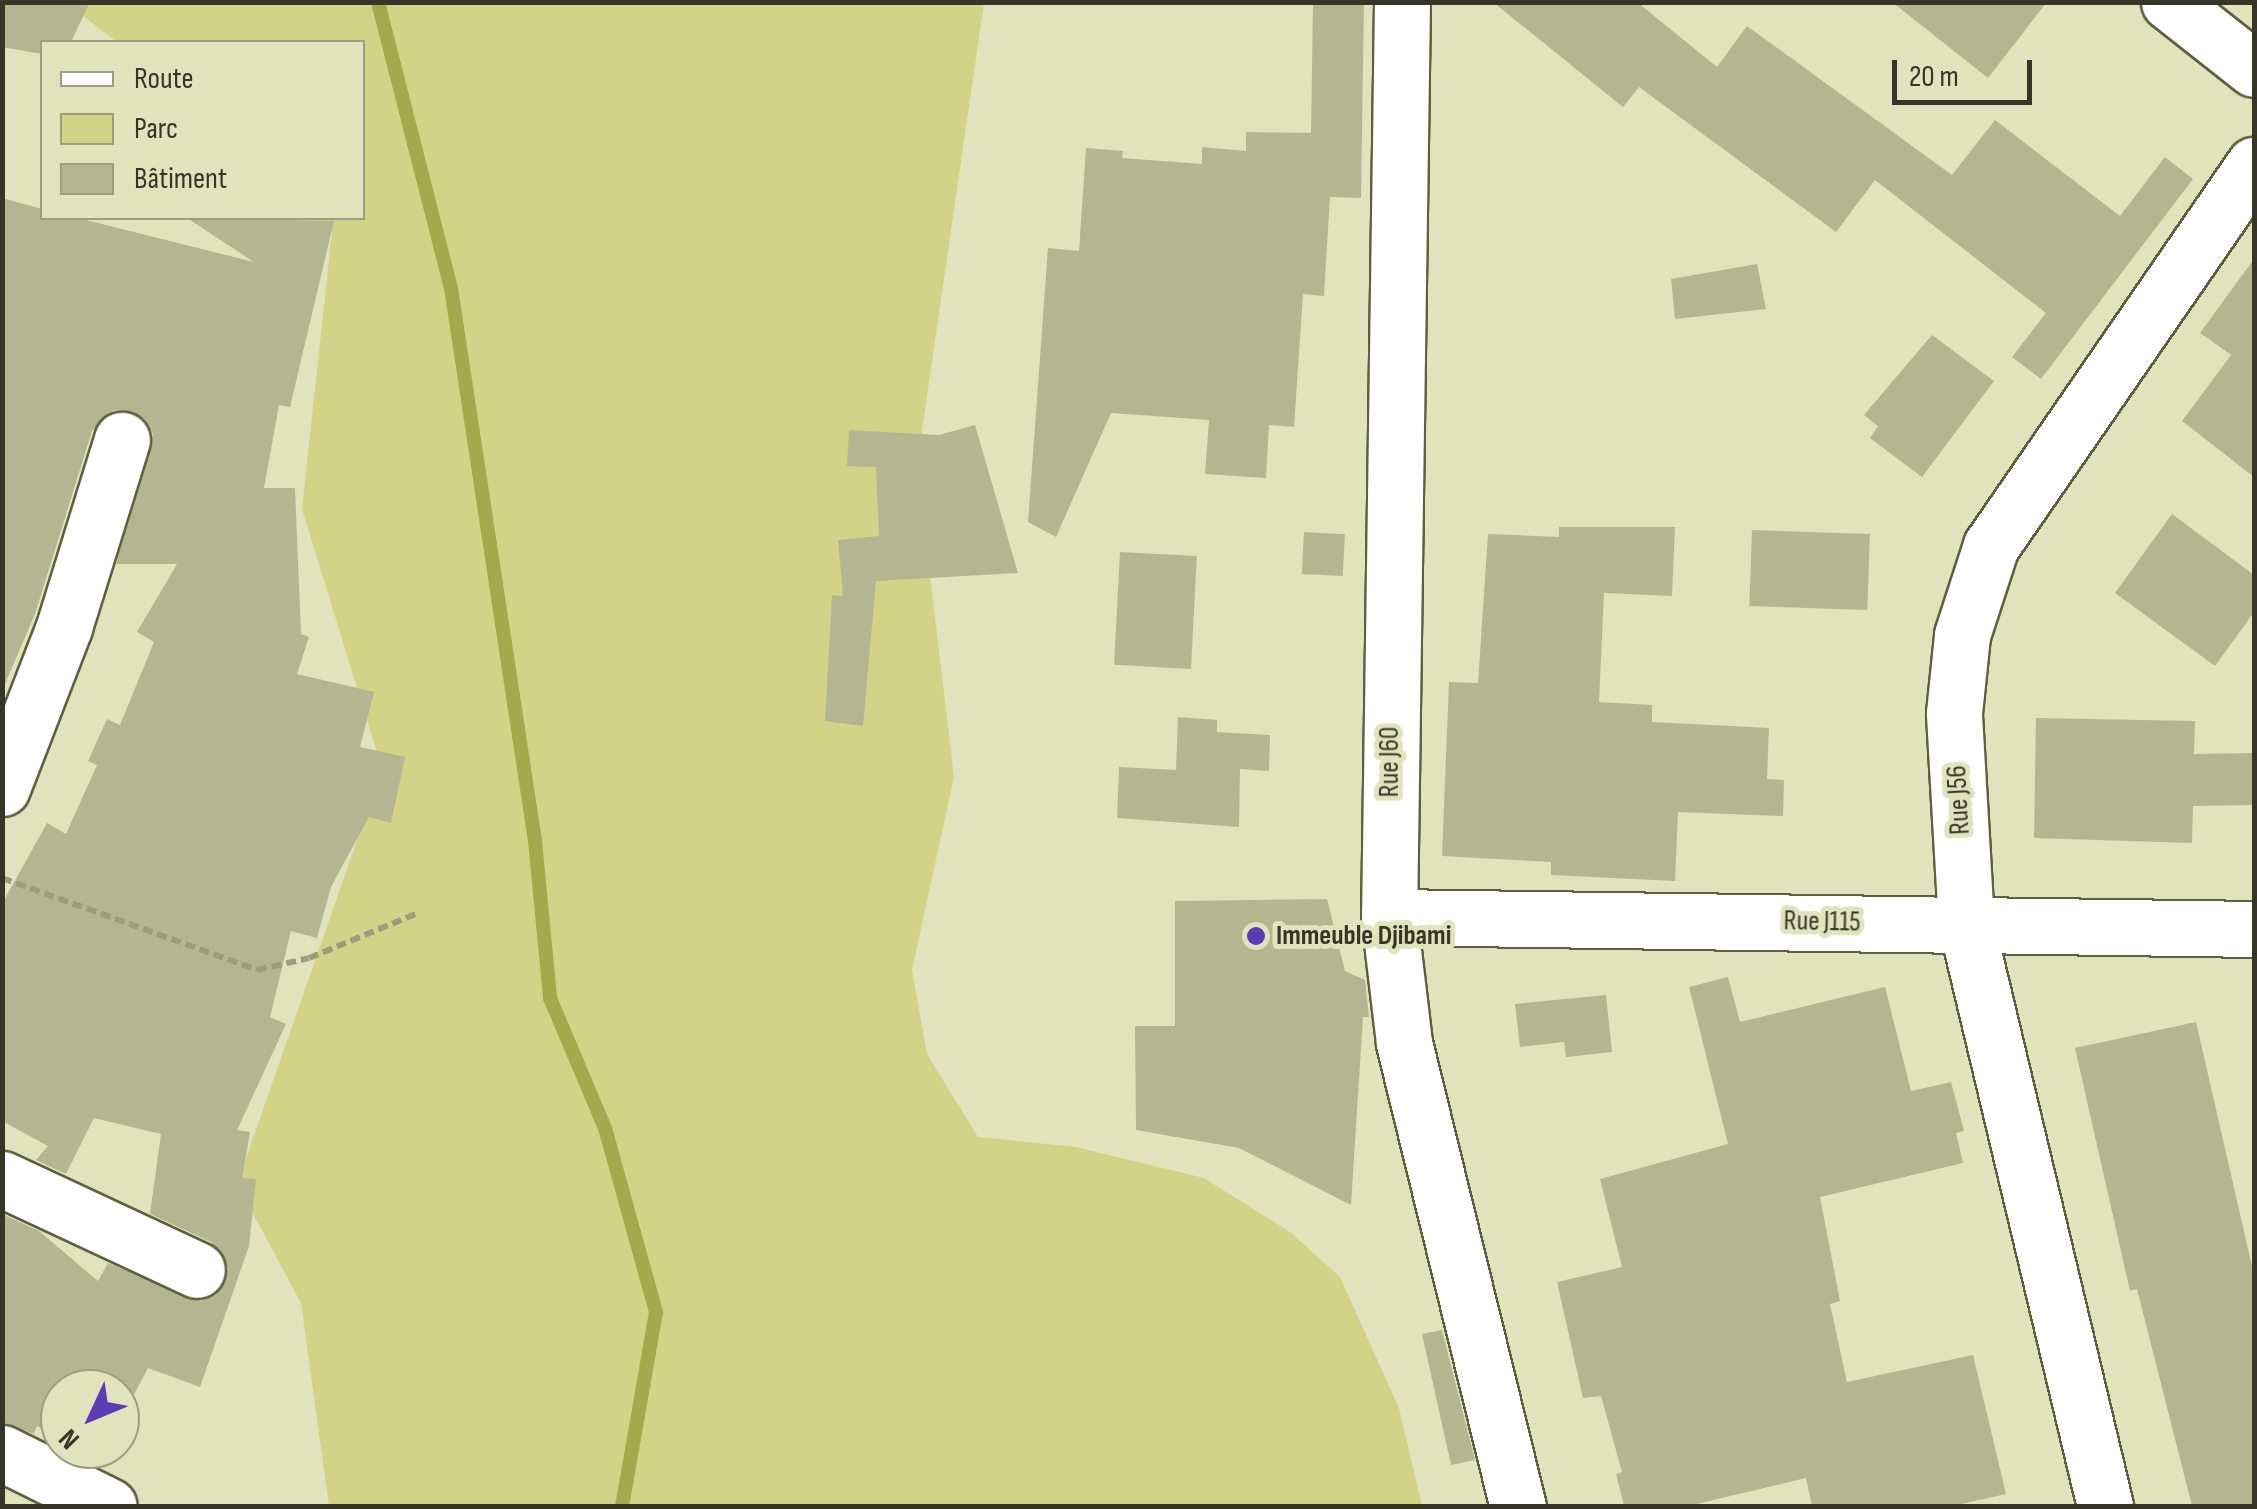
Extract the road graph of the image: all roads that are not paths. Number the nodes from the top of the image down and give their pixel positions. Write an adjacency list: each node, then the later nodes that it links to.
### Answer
1 (1402, 2): 7 (street, Rue J60)
2 (2169, 2): 3 (street)
3 (2254, 68)
4 (2254, 165): 8 (street, Rue J56)
5 (122, 440): 6 (street)
6 (2, 788)
7 (1389, 916): 8 (street, Rue J115); 14 (street, Rue J60)
8 (1966, 924): 9 (street, Rue J115); 15 (street, Rue J56)
9 (2254, 929)
10 (2, 1178): 11 (street)
11 (197, 1270)
12 (2, 1453): 13 (street)
13 (109, 1506)
14 (1518, 1506)
15 (2104, 1506)

